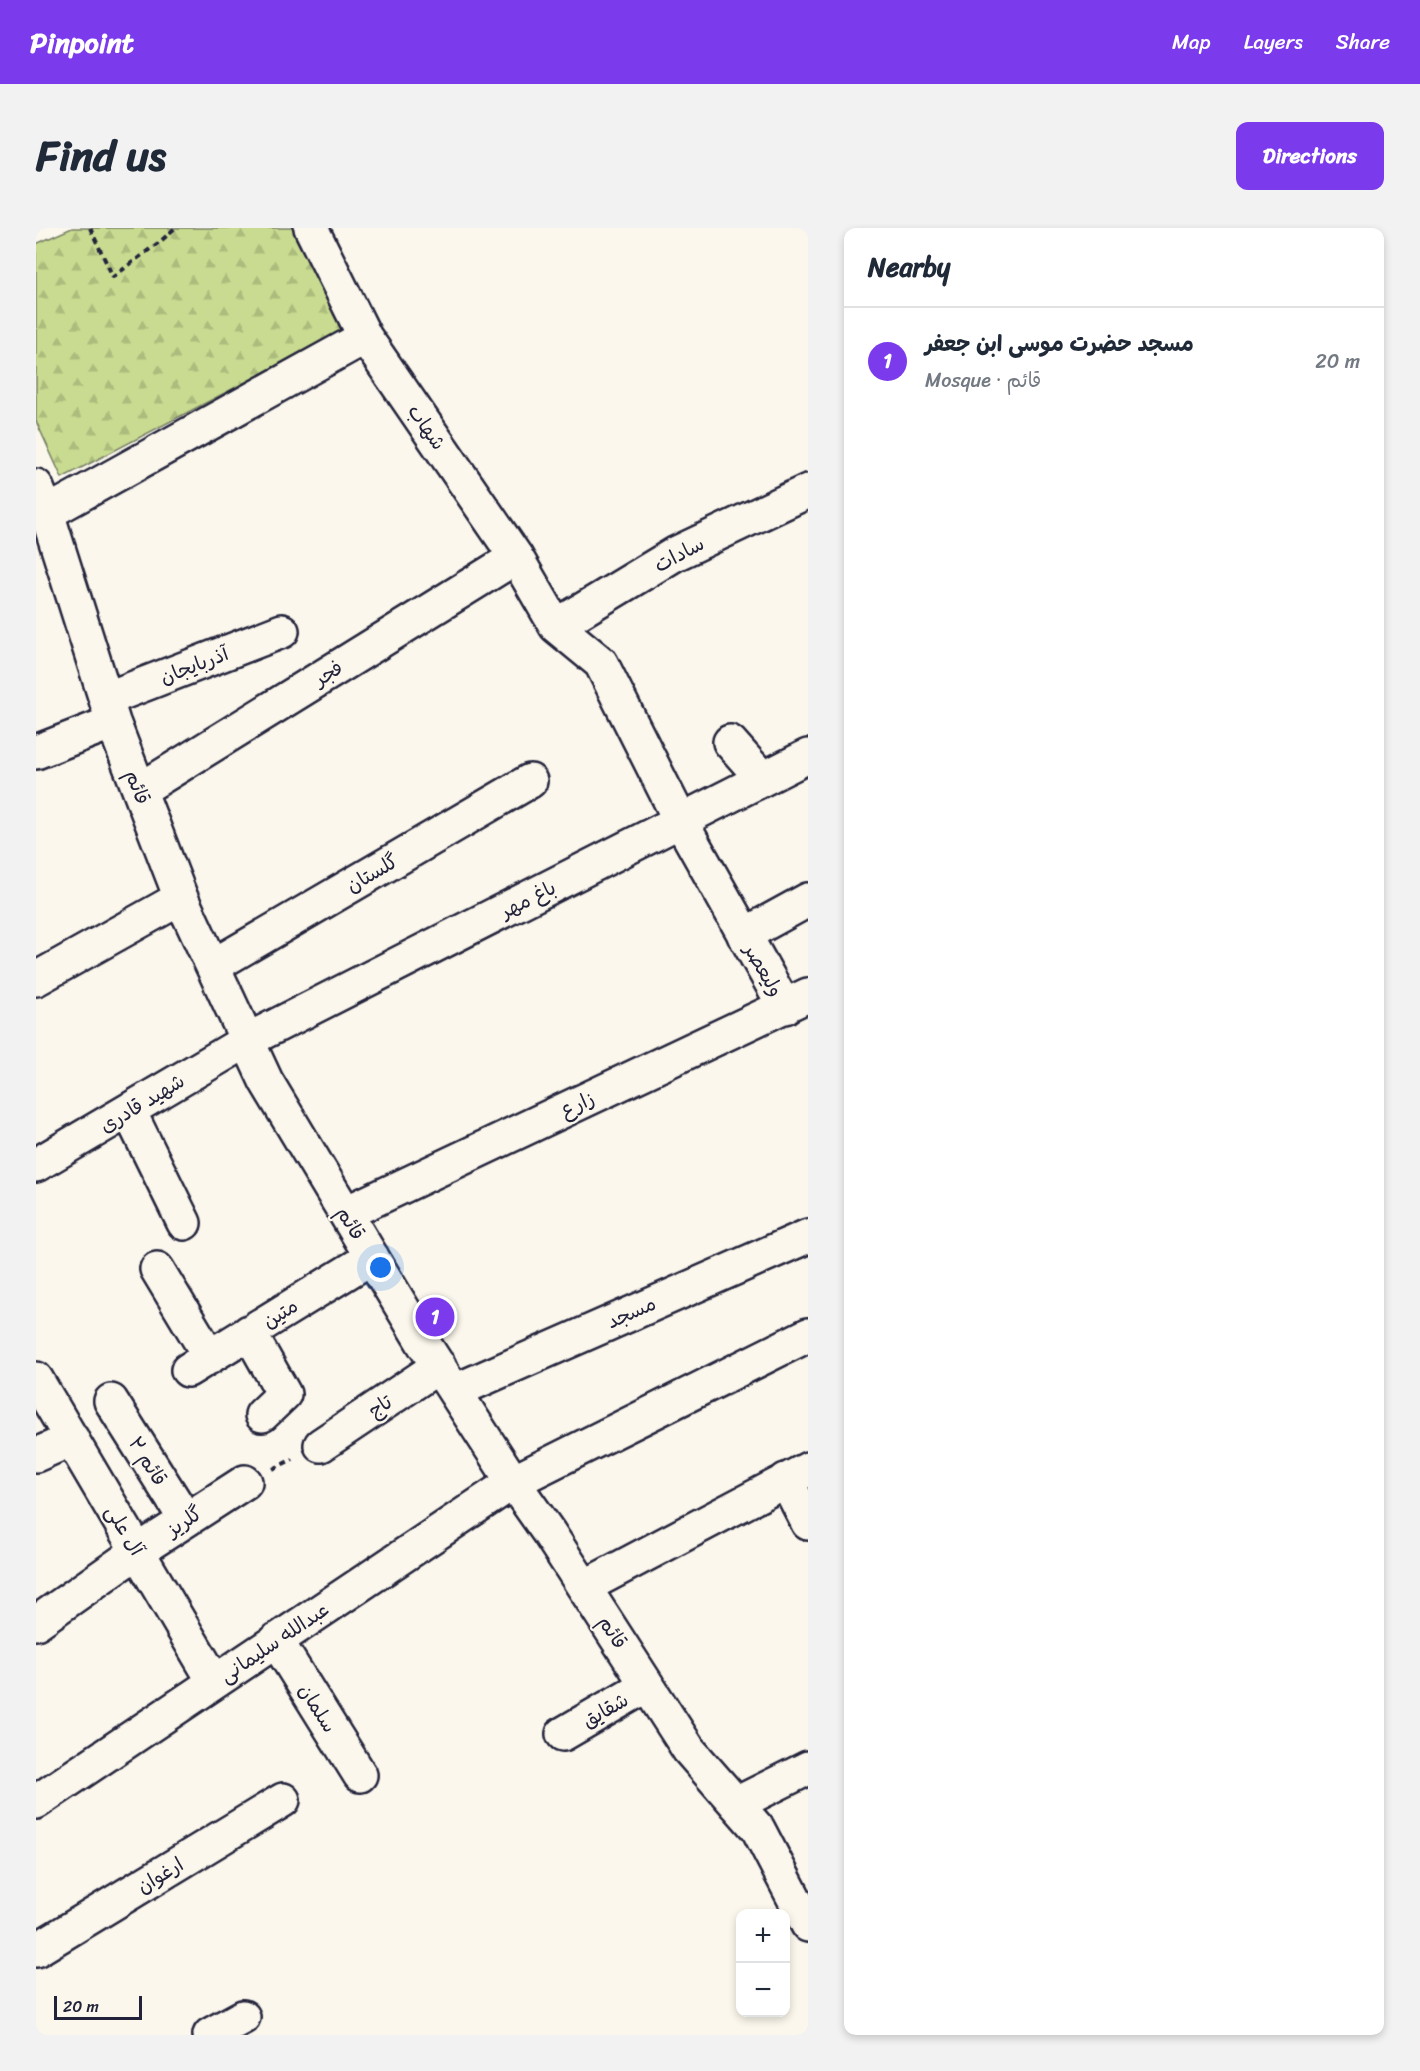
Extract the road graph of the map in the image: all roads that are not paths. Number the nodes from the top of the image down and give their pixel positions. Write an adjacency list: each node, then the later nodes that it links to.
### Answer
1 (311, 228): 2 (street, شهاب)
2 (365, 337): 4 (street); 5 (street, شهاب)
3 (808, 491): 7 (street, سادات)
4 (42, 500): 6 (street, قائم)
5 (516, 556): 7 (street, شهاب); 15 (street, فجر)
6 (48, 559): 9 (street, قائم)
7 (556, 626): 16 (street, شهاب)
8 (282, 631): 9 (street, آذربایجان)
9 (110, 710): 11 (street, آذربایجان); 15 (street, قائم)
10 (730, 742): 13 (street)
11 (36, 752)
12 (808, 756): 13 (street, باغ مهر)
13 (763, 779): 16 (street, باغ مهر)
14 (530, 781): 20 (street, گلستان)
15 (140, 790): 17 (street, قائم)
16 (681, 822): 19 (street, شهاب); 23 (street, باغ مهر)
17 (181, 898): 20 (street, قائم); 21 (street)
18 (808, 900): 19 (street, ولیعصر)
19 (744, 935): 22 (street, ولیعصر)
20 (213, 966): 23 (street, قائم)
21 (36, 979)
22 (796, 1001): 26 (street, زارع)
23 (248, 1040): 24 (street, شهید قادری); 26 (street, قائم)
24 (129, 1111): 25 (street, شهید قادری); 27 (street)
25 (36, 1166)
26 (346, 1213): 29 (street, قائم)
27 (184, 1223)
28 (808, 1236): 33 (street, مسجد)
29 (372, 1257): 31 (street, متین); 33 (street, قائم)
30 (157, 1269): 31 (street, متین)
31 (249, 1332): 36 (street)
32 (808, 1335): 42 (street, عبدالله سلیمانی)
33 (447, 1378): 38 (street, تاج); 42 (street, قائم)
34 (36, 1379): 37 (street, آل علی)
35 (111, 1401): 43 (street, قائم ۲)
36 (262, 1414)
37 (72, 1439): 39 (street); 45 (street, آل علی)
38 (321, 1445)
39 (36, 1455)
40 (797, 1475): 44 (street); 46 (street)
41 (245, 1482): 43 (street, گلریز)
42 (513, 1482): 46 (street, قائم); 48 (street, عبدالله سلیمانی)
43 (186, 1520): 45 (street, گلریز)
44 (808, 1523)
45 (138, 1551): 47 (street, گلریز); 49 (street, آل علی)
46 (584, 1587): 50 (street, قائم)
47 (36, 1623)
48 (276, 1640): 49 (street, عبدالله سلیمانی); 53 (street, سلمان)
49 (214, 1681): 55 (street, عبدالله سلیمانی)
50 (647, 1685): 51 (street, شقایق); 56 (street, قائم)
51 (563, 1734)
52 (808, 1768): 56 (street)
53 (360, 1775)
54 (283, 1800): 58 (street, ارغوان)
55 (36, 1802)
56 (736, 1804): 57 (street, قائم)
57 (808, 1925)
58 (36, 1950)
59 (243, 2017): 60 (street)
60 (210, 2035)

